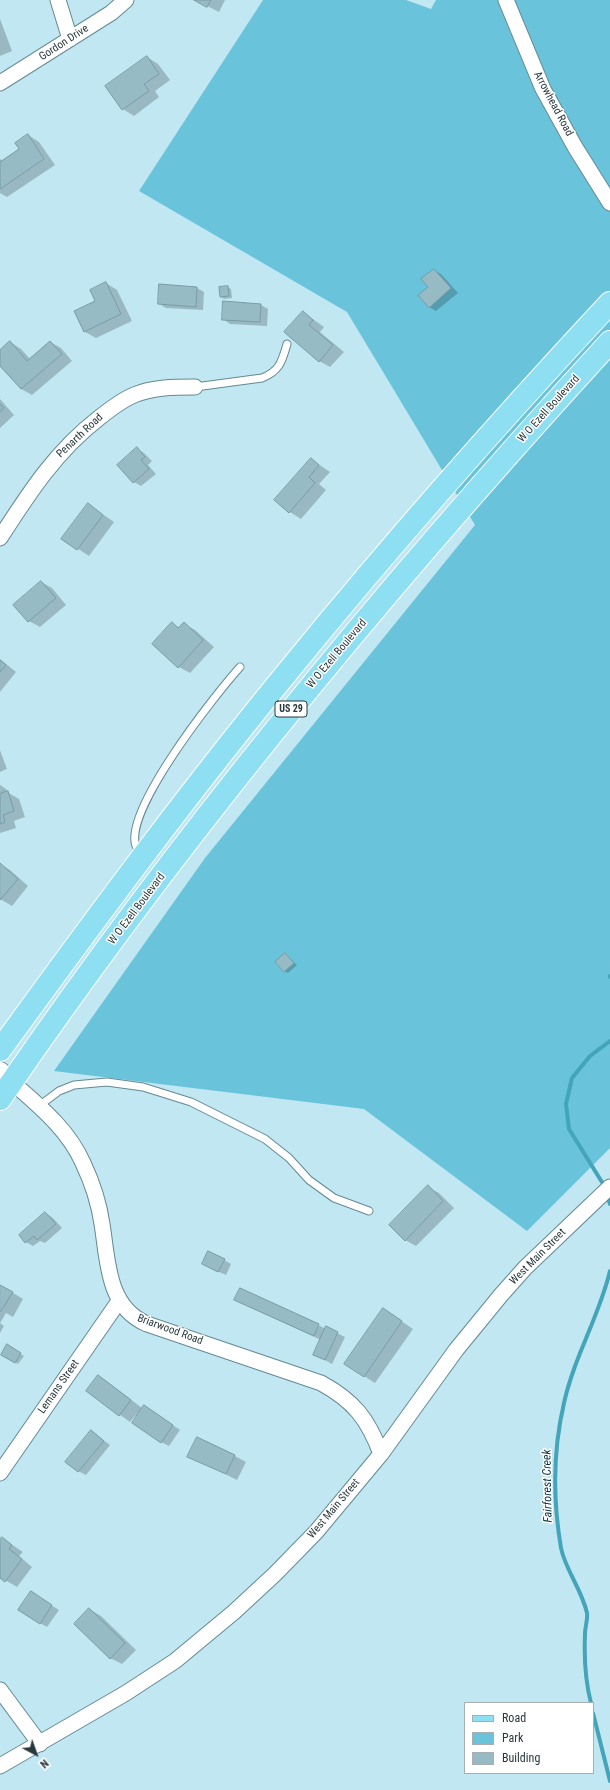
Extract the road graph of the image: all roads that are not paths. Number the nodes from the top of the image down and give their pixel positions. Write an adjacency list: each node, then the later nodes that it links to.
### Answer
1 (58, 0): 4 (street)
2 (126, 0): 4 (street, Gordon Drive)
3 (506, 0): 6 (street, Arrowhead Road)
4 (70, 39): 5 (street, Gordon Drive)
5 (0, 84)
6 (610, 203)
7 (610, 303): 11 (main road, US 29)
8 (610, 342): 12 (main road, W O Ezell Boulevard / US 29)
9 (287, 344): 10 (lane)
10 (195, 387): 13 (street, Penarth Road)
11 (487, 438): 12 (main road); 15 (main road, US 29)
12 (507, 456): 16 (main road, W O Ezell Boulevard / US 29)
13 (0, 538)
14 (240, 667): 15 (lane)
15 (143, 857): 16 (main road); 17 (main road, US 29)
16 (164, 873): 18 (main road, W O Ezell Boulevard / US 29)
17 (0, 1050)
18 (4, 1084): 19 (street, Briarwood Road)
19 (39, 1106): 21 (lane); 22 (street, Briarwood Road)
20 (610, 1187): 23 (street, West Main Street)
21 (369, 1211)
22 (119, 1301): 23 (street, Briarwood Road); 24 (street, Lemans Street)
23 (381, 1454): 26 (street, West Main Street)
24 (0, 1473)
25 (0, 1690): 26 (street)
26 (40, 1744): 27 (street, West Main Street)
27 (0, 1766)

